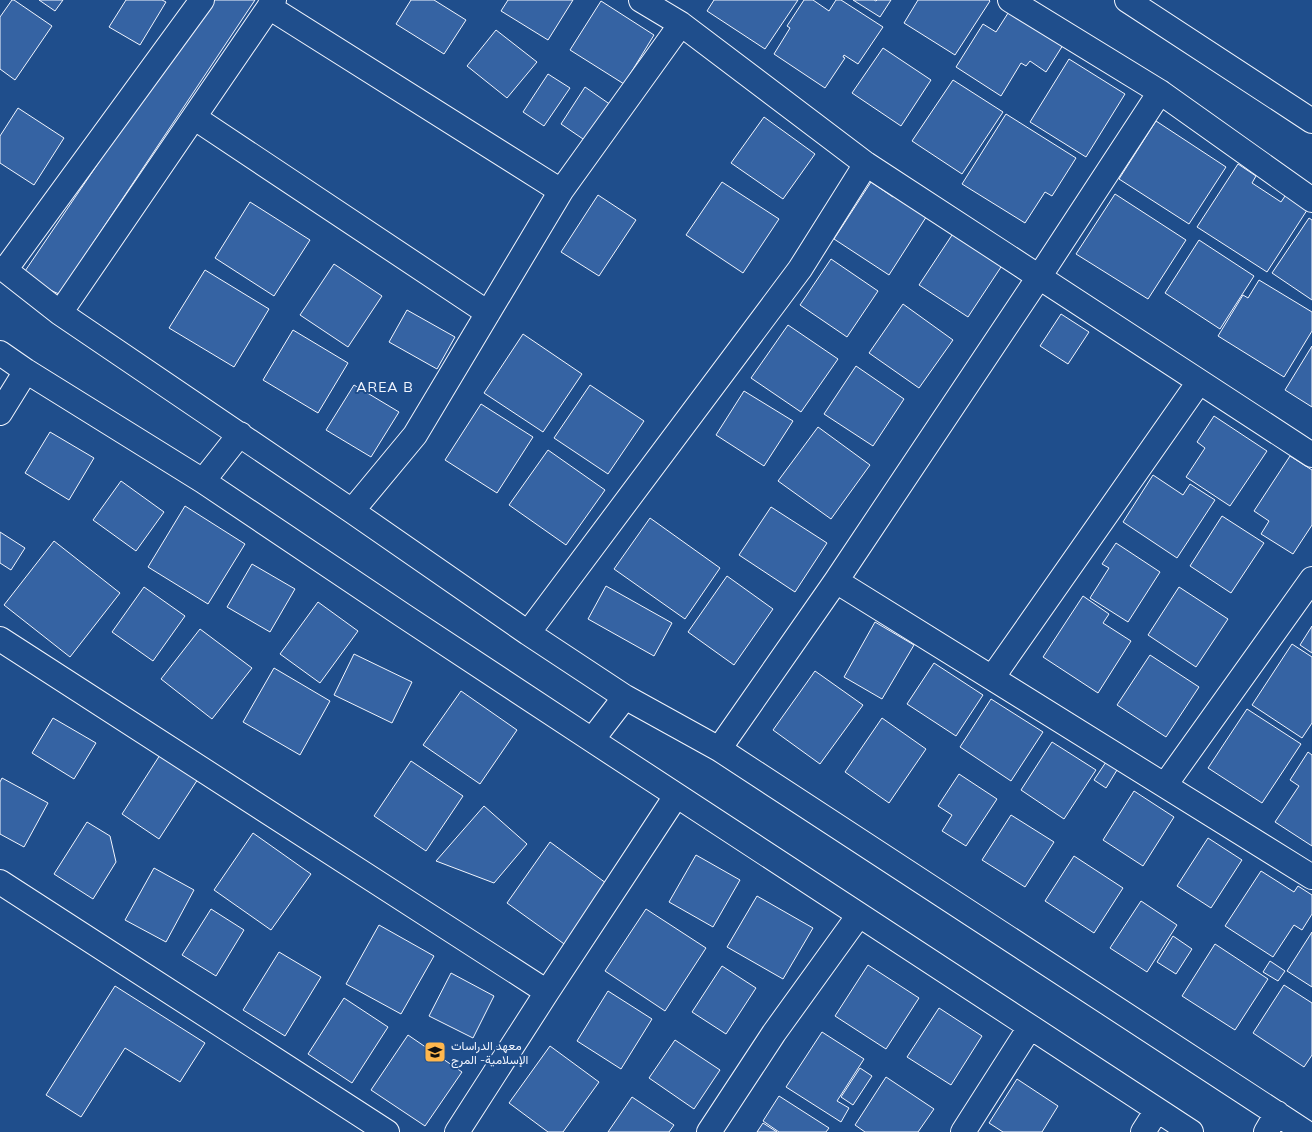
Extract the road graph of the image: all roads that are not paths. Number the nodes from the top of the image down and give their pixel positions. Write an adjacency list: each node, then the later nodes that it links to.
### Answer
1 (202, 0): 13 (street)
2 (641, 0): 6 (street)
3 (1010, 0): 7 (street)
4 (1128, 0): 9 (street)
5 (272, 4): 8 (street); 11 (street)
6 (681, 24): 10 (street); 11 (street)
7 (1160, 92): 12 (street); 14 (street)
8 (195, 118): 15 (street); 16 (street)
9 (1312, 121)
10 (866, 164): 14 (street); 27 (street)
11 (561, 191): 16 (street)
12 (1312, 200)
13 (2, 269): 15 (street)
14 (1039, 277): 19 (street); 26 (street)
15 (60, 313): 21 (street)
16 (488, 313): 24 (street)
17 (0, 353): 18 (street)
18 (26, 372): 20 (street); 23 (street)
19 (1199, 382): 22 (street); 29 (street)
20 (0, 413)
21 (240, 434): 23 (street); 24 (street)
22 (1312, 455)
23 (204, 481): 31 (street)
24 (352, 510): 27 (street)
25 (1312, 579): 33 (street)
26 (836, 581): 29 (street); 32 (street)
27 (528, 633): 30 (street)
28 (0, 639): 38 (street)
29 (992, 678): 33 (street)
30 (625, 698): 31 (street); 32 (street)
31 (592, 740): 34 (street)
32 (719, 749): 41 (street)
33 (1165, 786): 35 (street)
34 (676, 796): 37 (street); 38 (street)
35 (1312, 877)
36 (0, 882): 42 (street)
37 (858, 915): 39 (street); 44 (street)
38 (547, 992): 43 (street)
39 (1030, 1027): 40 (street); 45 (street)
40 (1157, 1110): 46 (street); 47 (street)
41 (1272, 1123): 48 (street)
42 (387, 1132)
43 (457, 1132)
44 (709, 1132)
45 (962, 1132)
46 (1143, 1132)
47 (1191, 1132)
48 (1305, 1132)

